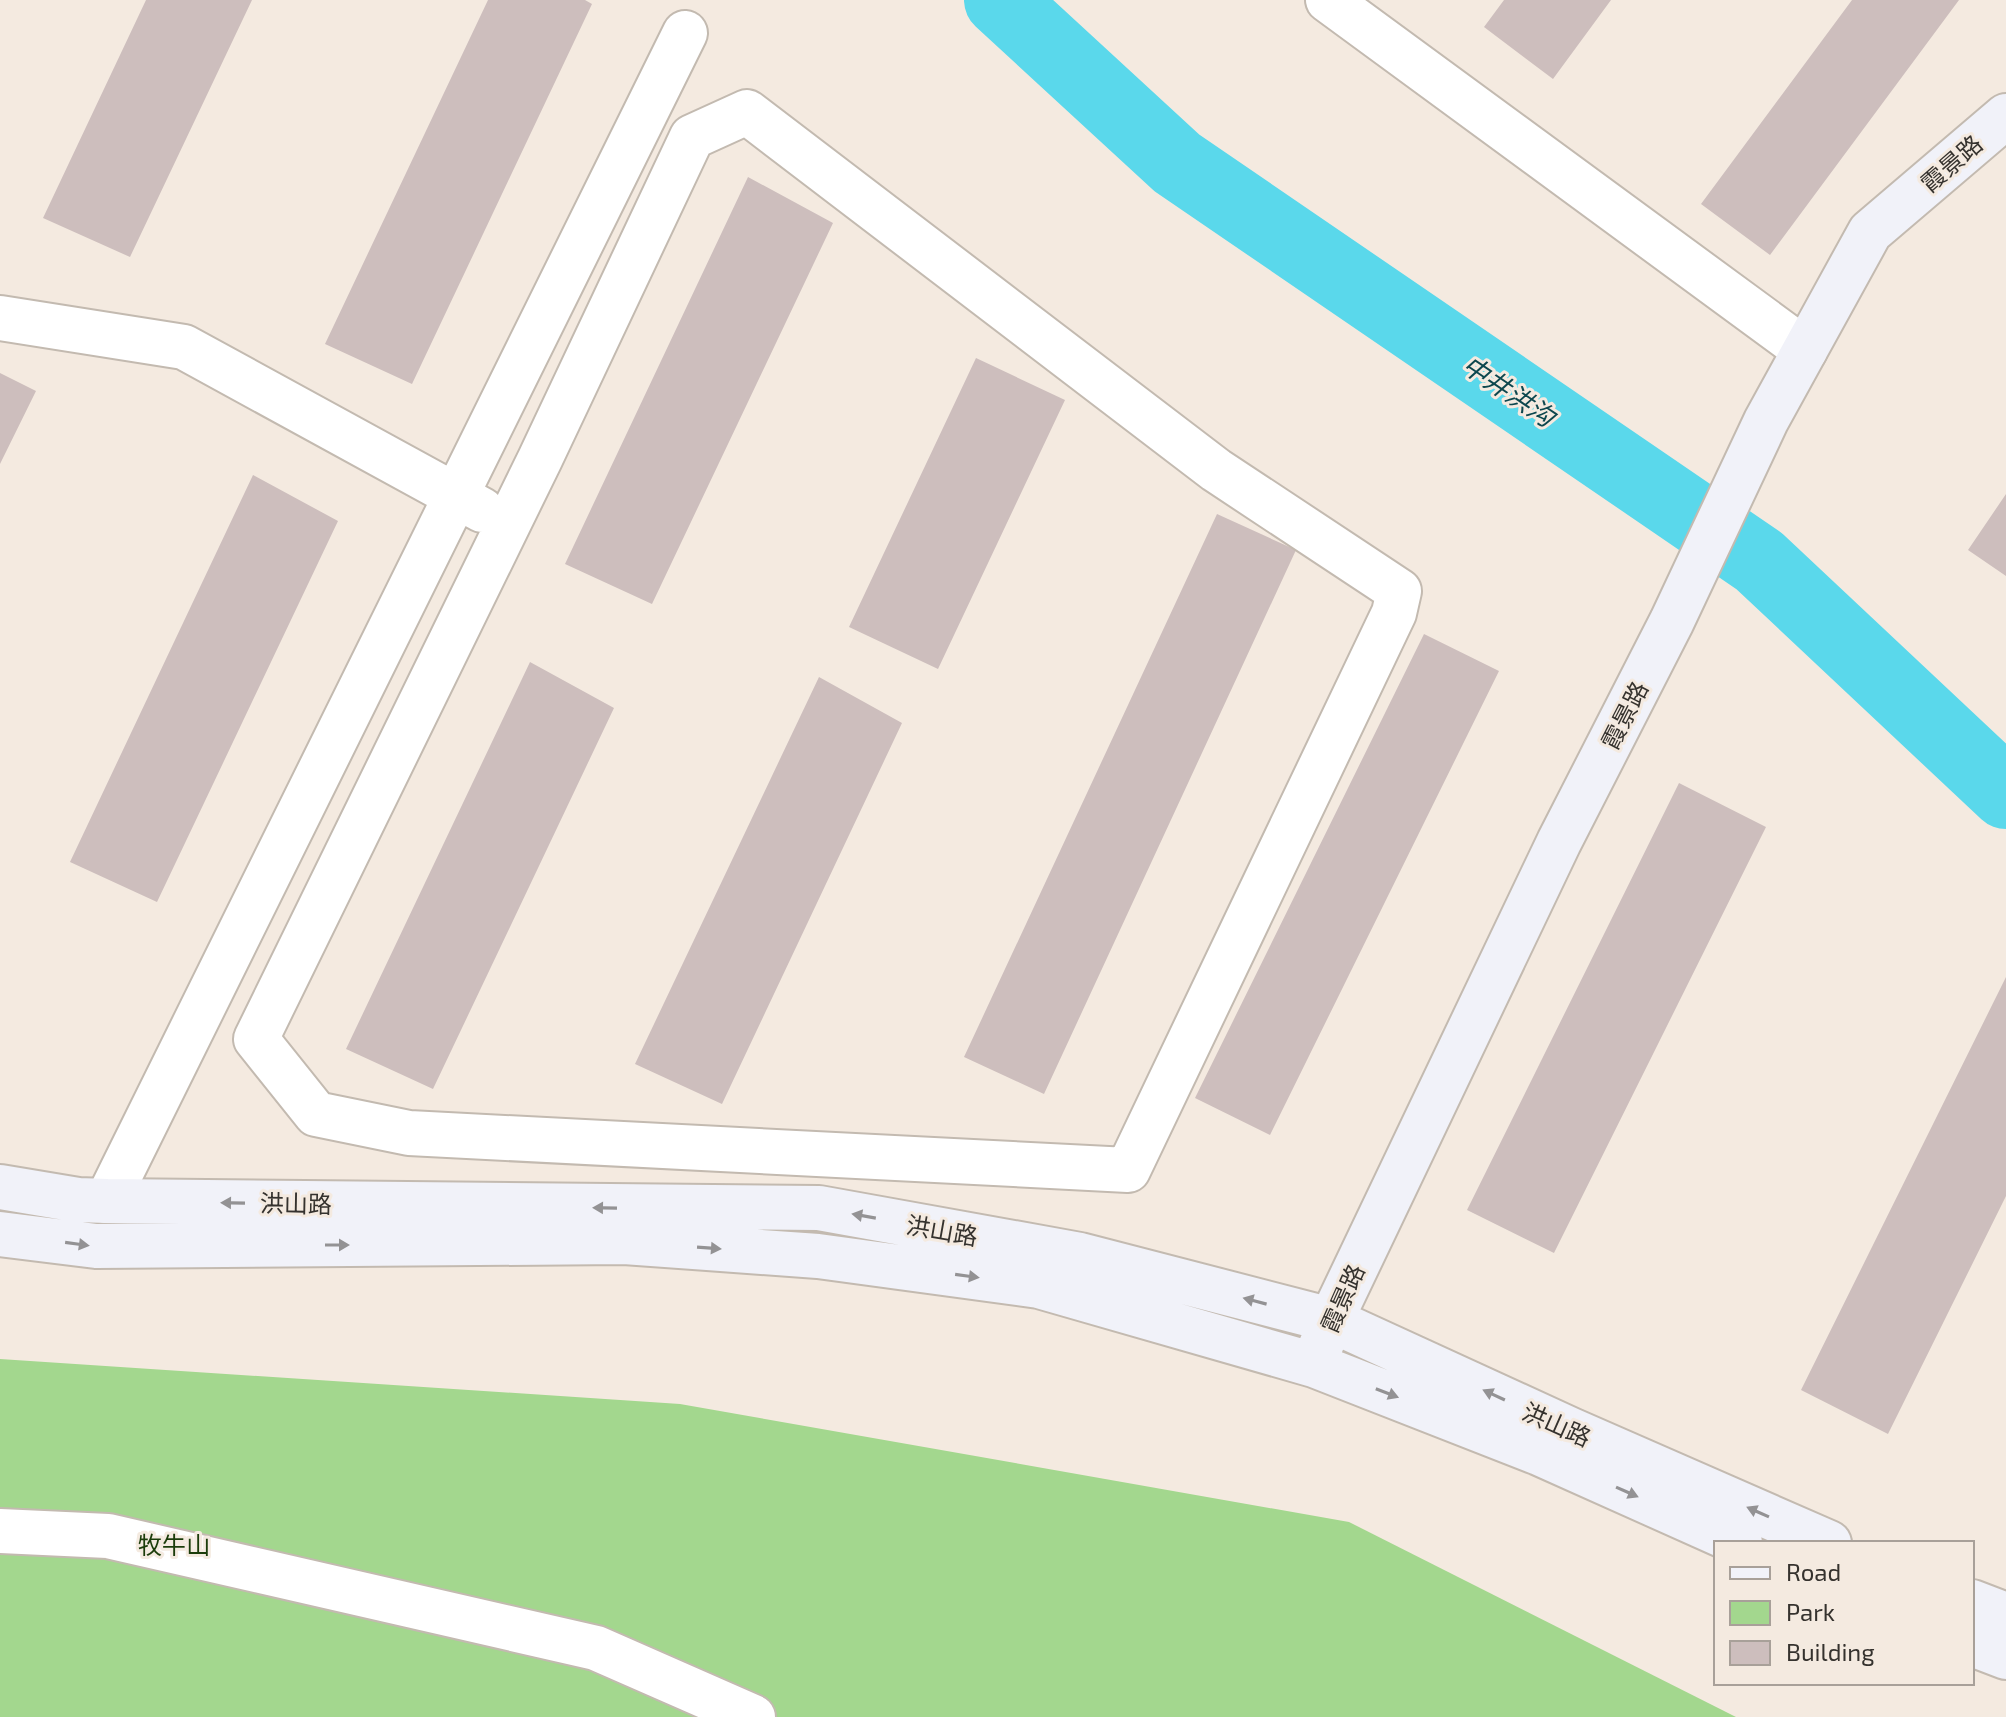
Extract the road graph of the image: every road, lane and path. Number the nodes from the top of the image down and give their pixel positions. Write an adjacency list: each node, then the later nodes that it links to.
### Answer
1 (1328, 0): 5 (street)
2 (685, 33): 6 (street)
3 (2006, 116): 5 (main road, 霞景路)
4 (0, 318): 6 (street)
5 (1805, 350): 11 (main road, 霞景路)
6 (456, 496): 7 (street); 9 (street)
7 (508, 524): 7 (street)
8 (0, 1187): 9 (main road, 洪山路)
9 (107, 1201): 11 (main road, 洪山路, one-way to 9)
10 (0, 1234): 12 (main road, 洪山路, one-way to 12)
11 (1331, 1320): 12 (main road, 霞景路); 15 (main road, 洪山路, one-way to 11)
12 (1314, 1365): 14 (main road, 洪山路, one-way to 14)
13 (0, 1531): 20 (street)
14 (1736, 1541)
15 (1824, 1541)
16 (1974, 1603): 17 (main road)
17 (2006, 1615)
18 (1974, 1645): 19 (main road)
19 (2006, 1657)
20 (753, 1717)

